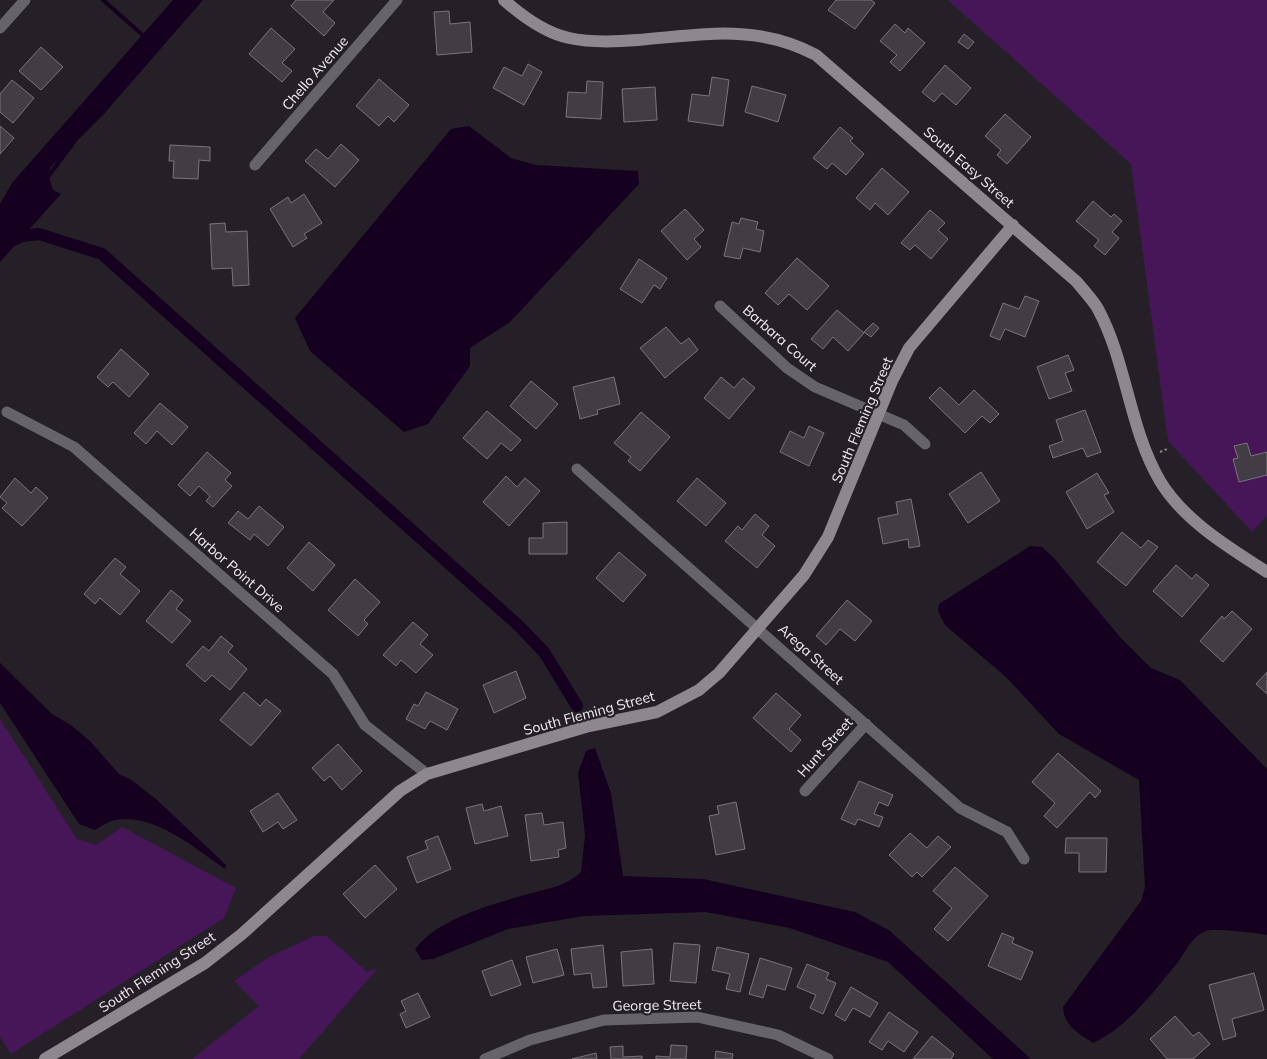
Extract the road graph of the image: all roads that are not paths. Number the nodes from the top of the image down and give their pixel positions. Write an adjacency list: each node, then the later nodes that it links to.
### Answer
1 (25, 0): 4 (street)
2 (397, 0): 5 (street, Chello Avenue)
3 (504, 0): 6 (street, South Easy Street)
4 (0, 28)
5 (255, 165)
6 (1013, 225): 9 (street, South Fleming Street); 12 (street, South Easy Street)
7 (720, 306): 9 (street, Barbara Court)
8 (7, 412): 15 (street, Harbor Point Drive)
9 (878, 414): 10 (street, Barbara Court); 13 (street, South Fleming Street)
10 (925, 444)
11 (577, 469): 13 (street, Arega Street)
12 (1267, 572)
13 (759, 629): 14 (street, Arega Street); 15 (street, South Fleming Street)
14 (866, 724): 16 (street, Hunt Street); 17 (street, Arega Street)
15 (427, 774): 18 (street, South Fleming Street)
16 (806, 791)
17 (1024, 859)
18 (45, 1059)
19 (485, 1059): 20 (street, George Street)
20 (828, 1059)

